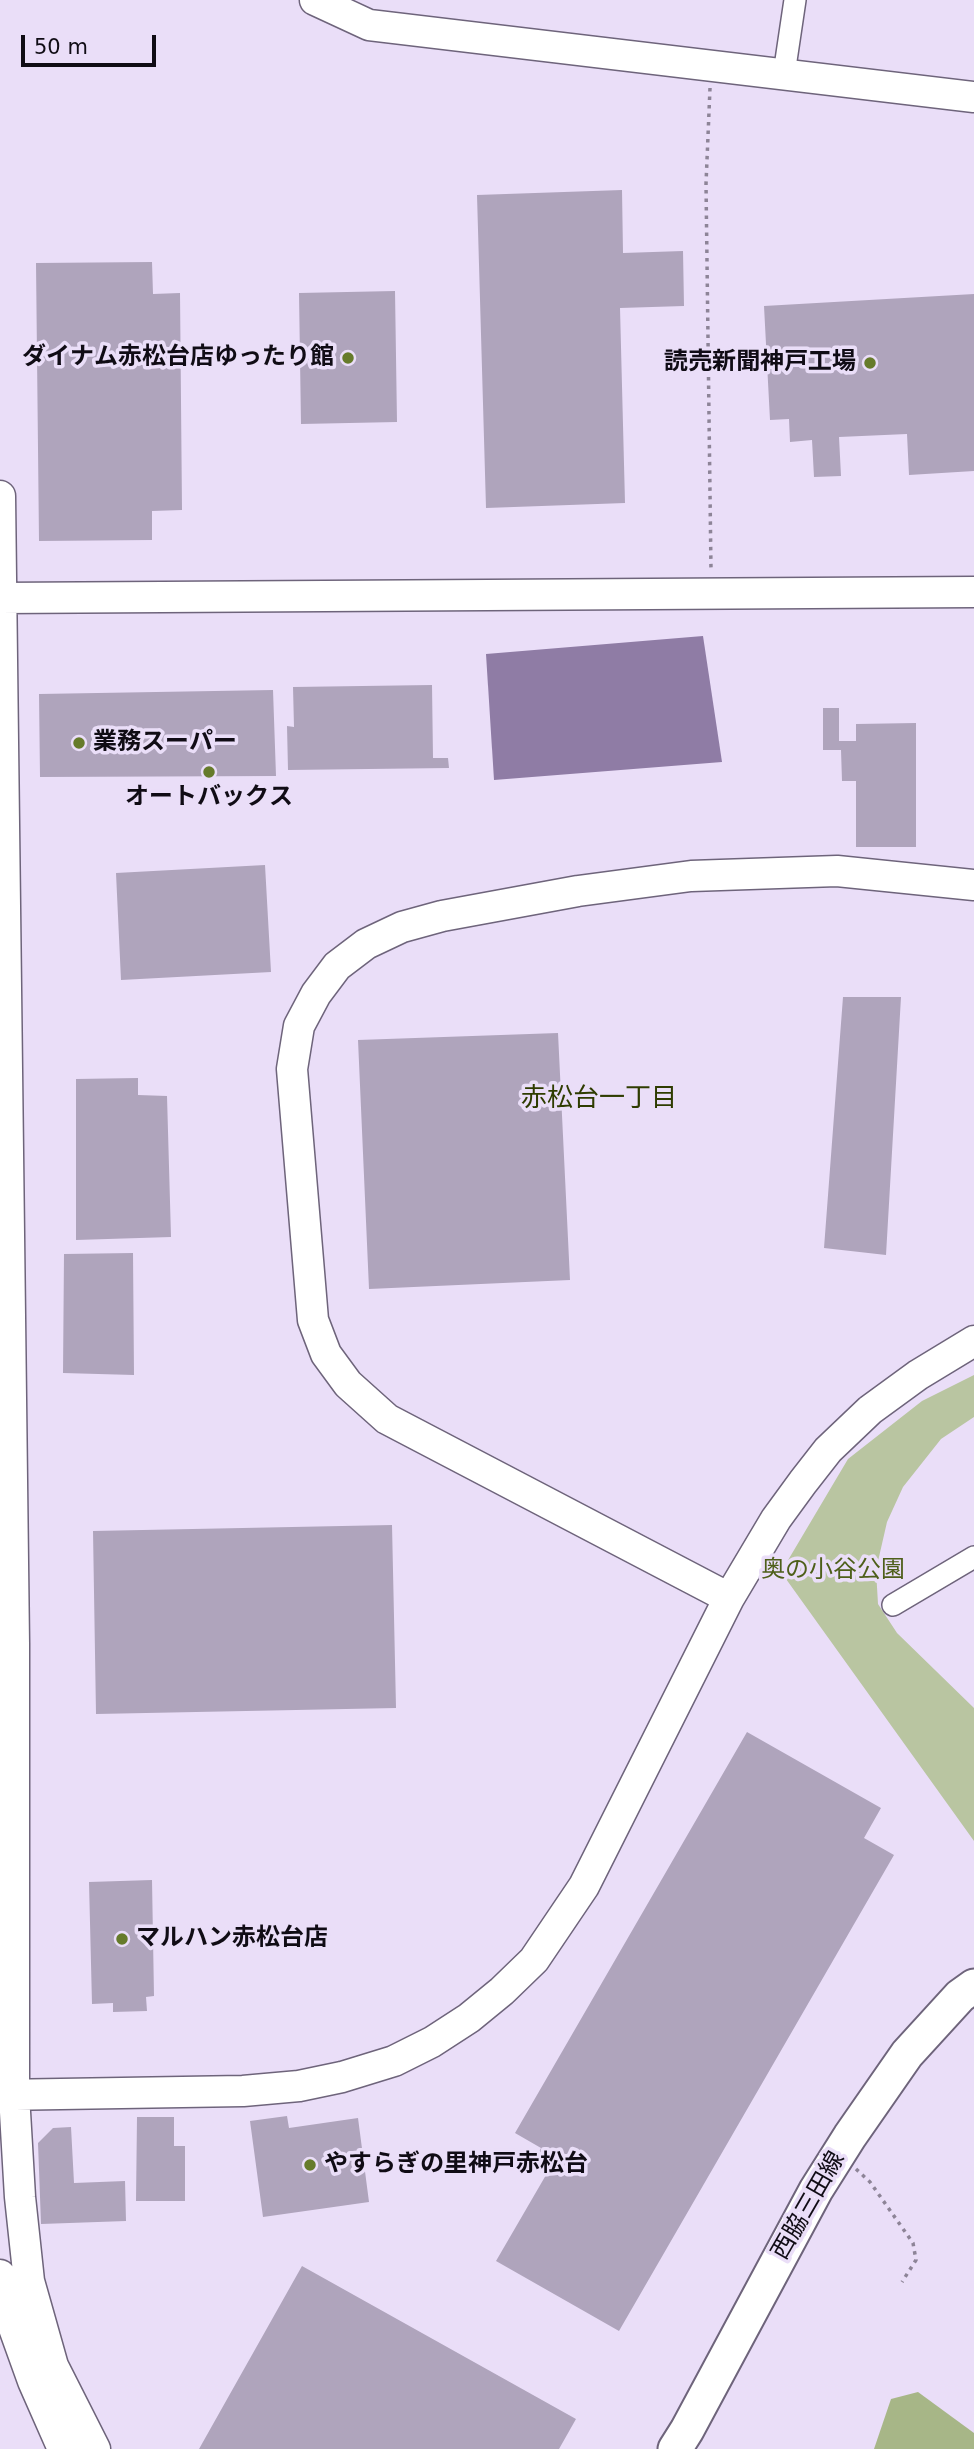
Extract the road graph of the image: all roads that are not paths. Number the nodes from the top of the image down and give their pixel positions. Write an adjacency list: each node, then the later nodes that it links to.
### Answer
1 (315, 0): 3 (street)
2 (795, 0): 3 (street)
3 (784, 74): 4 (street)
4 (974, 97)
5 (0, 496): 7 (street)
6 (974, 592): 7 (street)
7 (1, 598): 14 (street)
8 (974, 886): 11 (street)
9 (974, 1341): 11 (street)
10 (974, 1557): 12 (street)
11 (729, 1598): 14 (street)
12 (893, 1605)
13 (974, 1986): 18 (main road, 西脇三田線)
14 (7, 2095): 17 (street)
15 (0, 2275): 16 (street)
16 (63, 2449)
17 (95, 2449)
18 (674, 2449)

